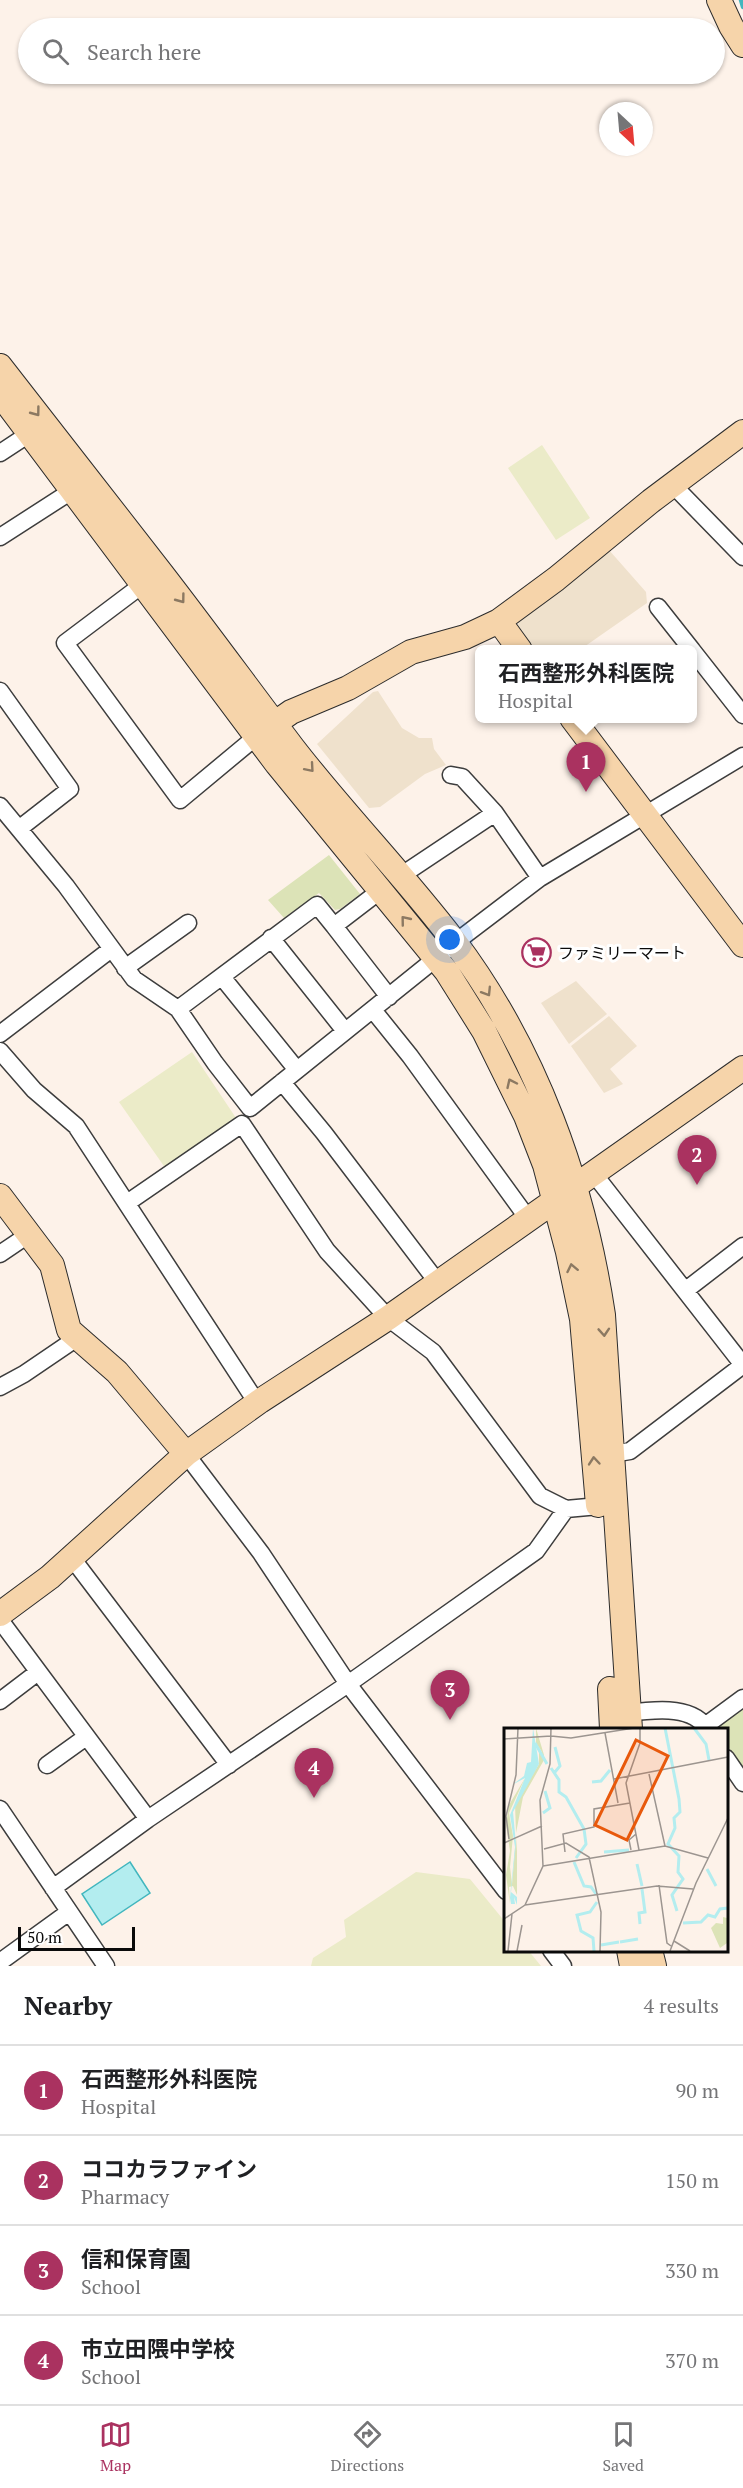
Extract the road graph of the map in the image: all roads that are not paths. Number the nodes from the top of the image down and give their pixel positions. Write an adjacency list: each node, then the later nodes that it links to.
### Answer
1 (719, 0): 2 (street)
2 (743, 45)
3 (0, 366): 12 (street, one-way to 12)
4 (0, 394): 6 (street)
5 (743, 432): 8 (street)
6 (29, 434): 7 (street); 9 (street)
7 (0, 453)
8 (673, 485): 11 (street); 14 (street)
9 (73, 490): 10 (street); 12 (street)
10 (0, 537)
11 (743, 556)
12 (151, 578): 21 (street); 21 (street)
13 (658, 607): 16 (street)
14 (499, 621): 15 (street); 21 (street)
15 (516, 645)
16 (688, 645)
17 (697, 656): 19 (street)
18 (0, 691): 27 (street)
19 (743, 715)
20 (576, 723): 26 (street)
21 (265, 729): 28 (street, one-way to 28); 30 (street)
22 (743, 756): 26 (street)
23 (452, 775): 25 (street)
24 (0, 806): 27 (street)
25 (495, 813): 28 (street); 29 (street)
26 (645, 816): 29 (street); 35 (street)
27 (20, 828): 36 (street)
28 (402, 875): 34 (street)
29 (540, 878): 34 (street)
30 (381, 890): 32 (street); 37 (street, one-way to 30)
31 (188, 923): 38 (street)
32 (334, 926): 33 (street); 40 (street)
33 (271, 938): 39 (street); 43 (street)
34 (455, 943): 37 (street); 49 (street, one-way to 49)
35 (743, 945)
36 (110, 950): 38 (street); 44 (street)
37 (436, 958): 40 (street); 51 (street, one-way to 37)
38 (124, 968): 41 (street)
39 (222, 977): 41 (street); 47 (street)
40 (389, 997): 42 (street)
41 (178, 1009): 48 (street)
42 (373, 1010): 43 (street); 53 (street)
43 (345, 1031): 47 (street)
44 (0, 1034)
45 (0, 1051): 52 (street)
46 (743, 1068): 49 (street)
47 (297, 1070): 48 (street)
48 (282, 1082): 57 (street)
49 (584, 1180): 51 (street); 58 (street); 64 (street, one-way to 64)
50 (0, 1196): 54 (street)
51 (555, 1201): 53 (street); 65 (street, one-way to 51)
52 (127, 1203): 59 (street); 62 (street)
53 (529, 1220): 57 (street)
54 (28, 1235): 56 (street); 60 (street)
55 (743, 1246): 58 (street)
56 (0, 1254)
57 (438, 1282): 59 (street)
58 (686, 1290): 64 (street)
59 (388, 1318): 62 (street); 66 (street)
60 (77, 1338): 61 (street); 63 (street)
61 (0, 1387)
62 (257, 1403): 63 (street)
63 (186, 1454): 67 (street); 70 (street)
64 (612, 1454): 73 (street)
65 (598, 1506): 66 (street); 73 (street)
66 (566, 1509): 70 (street)
67 (72, 1558): 68 (street); 78 (street)
68 (1, 1613): 69 (street)
69 (38, 1672): 72 (street); 75 (street)
70 (348, 1684): 78 (street); 83 (street)
71 (743, 1698): 74 (street)
72 (0, 1701)
73 (620, 1722): 74 (street)
74 (706, 1728)
75 (86, 1737): 77 (street); 81 (street)
76 (728, 1761): 79 (street)
77 (47, 1765)
78 (229, 1765): 81 (street)
79 (743, 1783)
80 (0, 1809): 82 (street)
81 (148, 1819): 82 (street)
82 (53, 1888): 84 (street)
83 (504, 1888)
84 (69, 1912): 88 (street); 89 (street)
85 (552, 1951): 90 (street)
86 (629, 1951): 91 (street)
87 (650, 1951): 92 (street)
88 (0, 1962)
89 (106, 1966)
90 (563, 1966)
91 (632, 1966)
92 (654, 1966)

